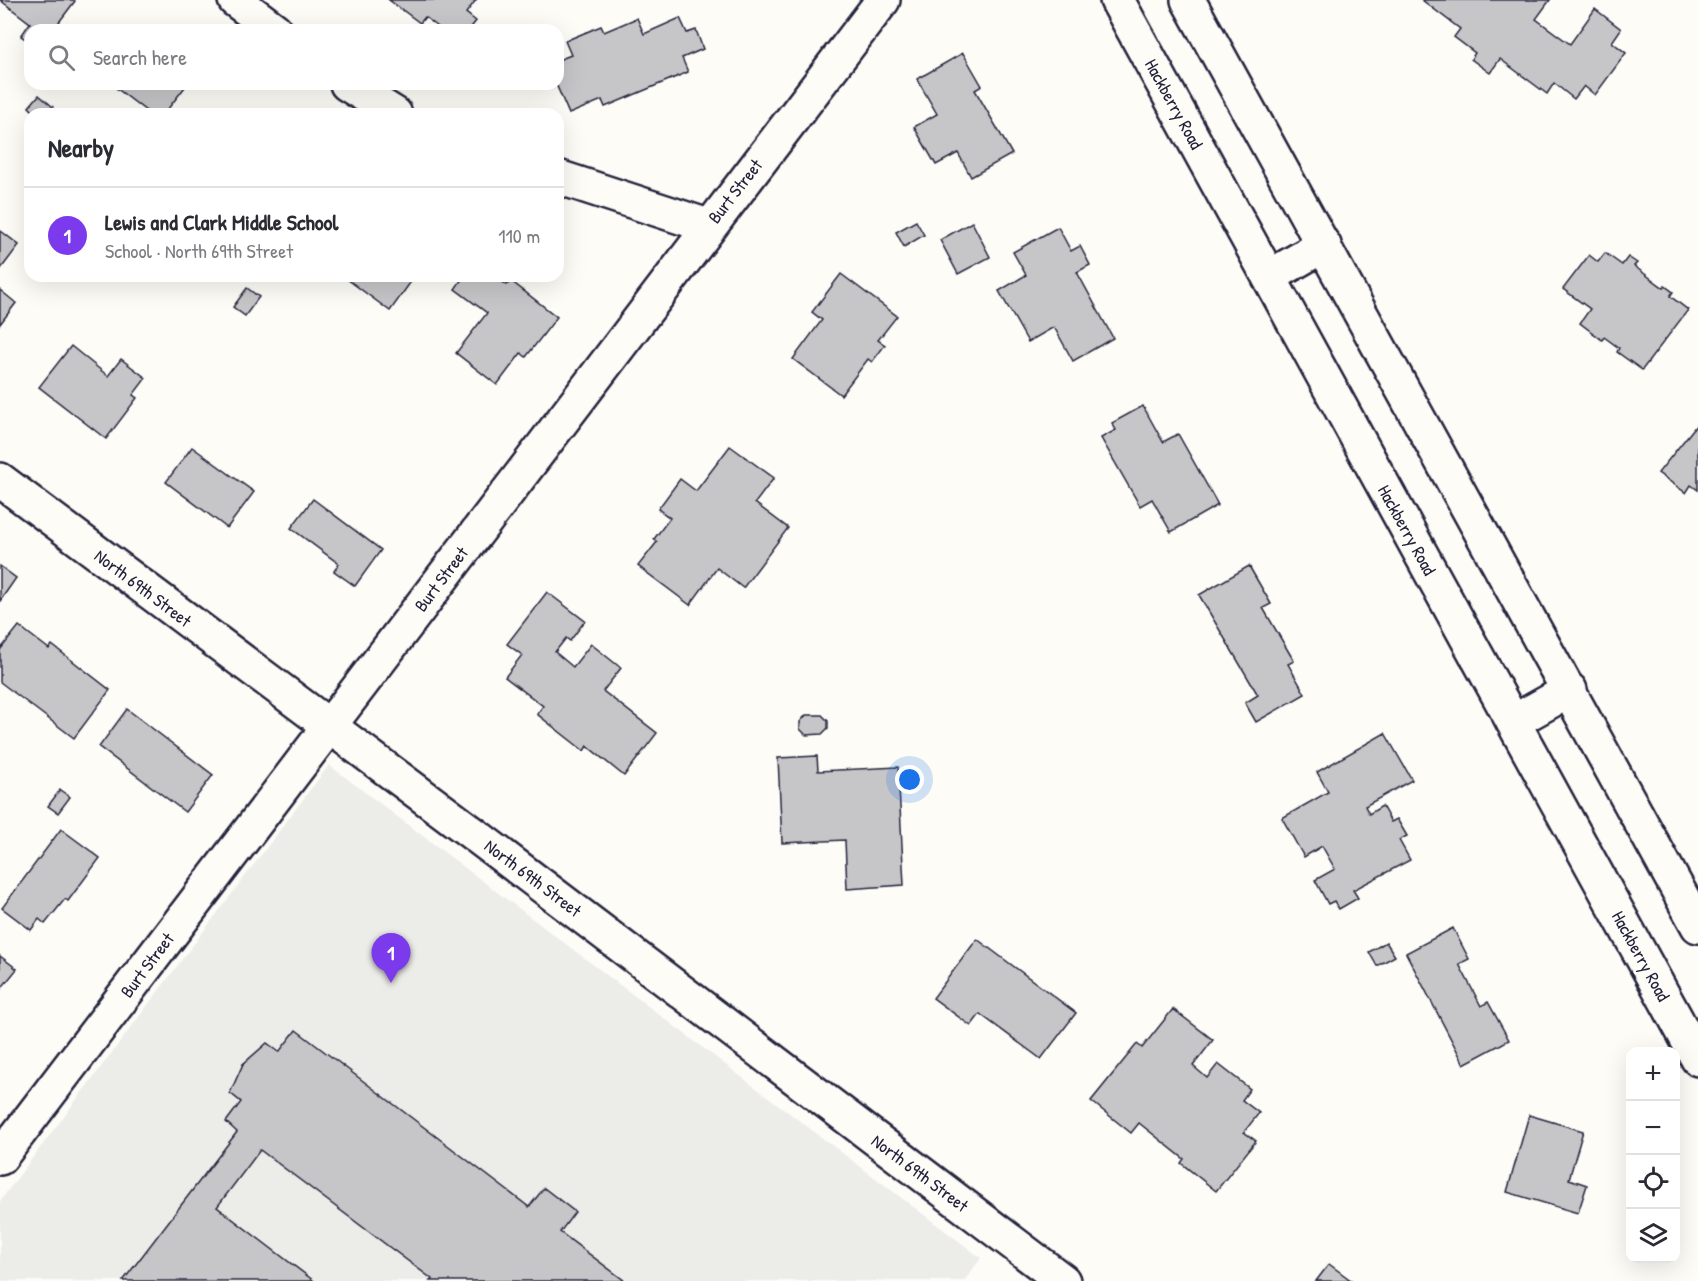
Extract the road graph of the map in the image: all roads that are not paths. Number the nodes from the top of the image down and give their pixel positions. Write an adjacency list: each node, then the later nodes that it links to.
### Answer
1 (235, 0): 5 (street)
2 (883, 0): 9 (street, Burt Street)
3 (1117, 0): 11 (street, Hackberry Road)
4 (1188, 0): 10 (street)
5 (267, 24)
6 (357, 90): 7 (street)
7 (385, 108)
8 (564, 179): 9 (street)
9 (708, 226): 15 (street, Burt Street)
10 (1324, 245): 11 (street); 13 (street)
11 (1269, 277): 14 (street, Hackberry Road)
12 (0, 480): 15 (street, North 69th Street)
13 (1570, 690): 14 (street); 16 (street)
14 (1513, 722): 17 (street, Hackberry Road)
15 (328, 728): 18 (street, Burt Street); 19 (street, North 69th Street)
16 (1698, 926)
17 (1698, 1059)
18 (0, 1158)
19 (1063, 1281)

